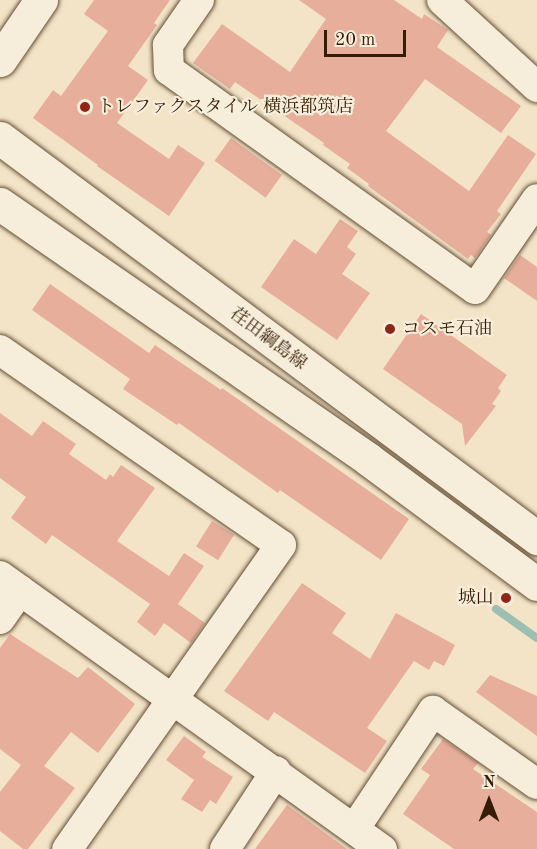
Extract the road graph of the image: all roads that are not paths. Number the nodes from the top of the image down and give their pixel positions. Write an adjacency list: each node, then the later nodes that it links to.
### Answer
1 (41, 0): 4 (main road)
2 (200, 0): 7 (street)
3 (442, 0): 5 (street)
4 (0, 60)
5 (537, 87)
6 (0, 138): 10 (main road, 荏田綱島線)
7 (537, 199)
8 (0, 204): 12 (main road)
9 (0, 350): 14 (street)
10 (537, 538)
11 (10, 583): 13 (street); 14 (street)
12 (537, 584)
13 (0, 619)
14 (172, 698): 15 (street); 18 (street)
15 (276, 771): 17 (street); 19 (street)
16 (537, 784): 17 (street)
17 (355, 828): 20 (street)
18 (67, 849)
19 (225, 849)
20 (382, 849)

